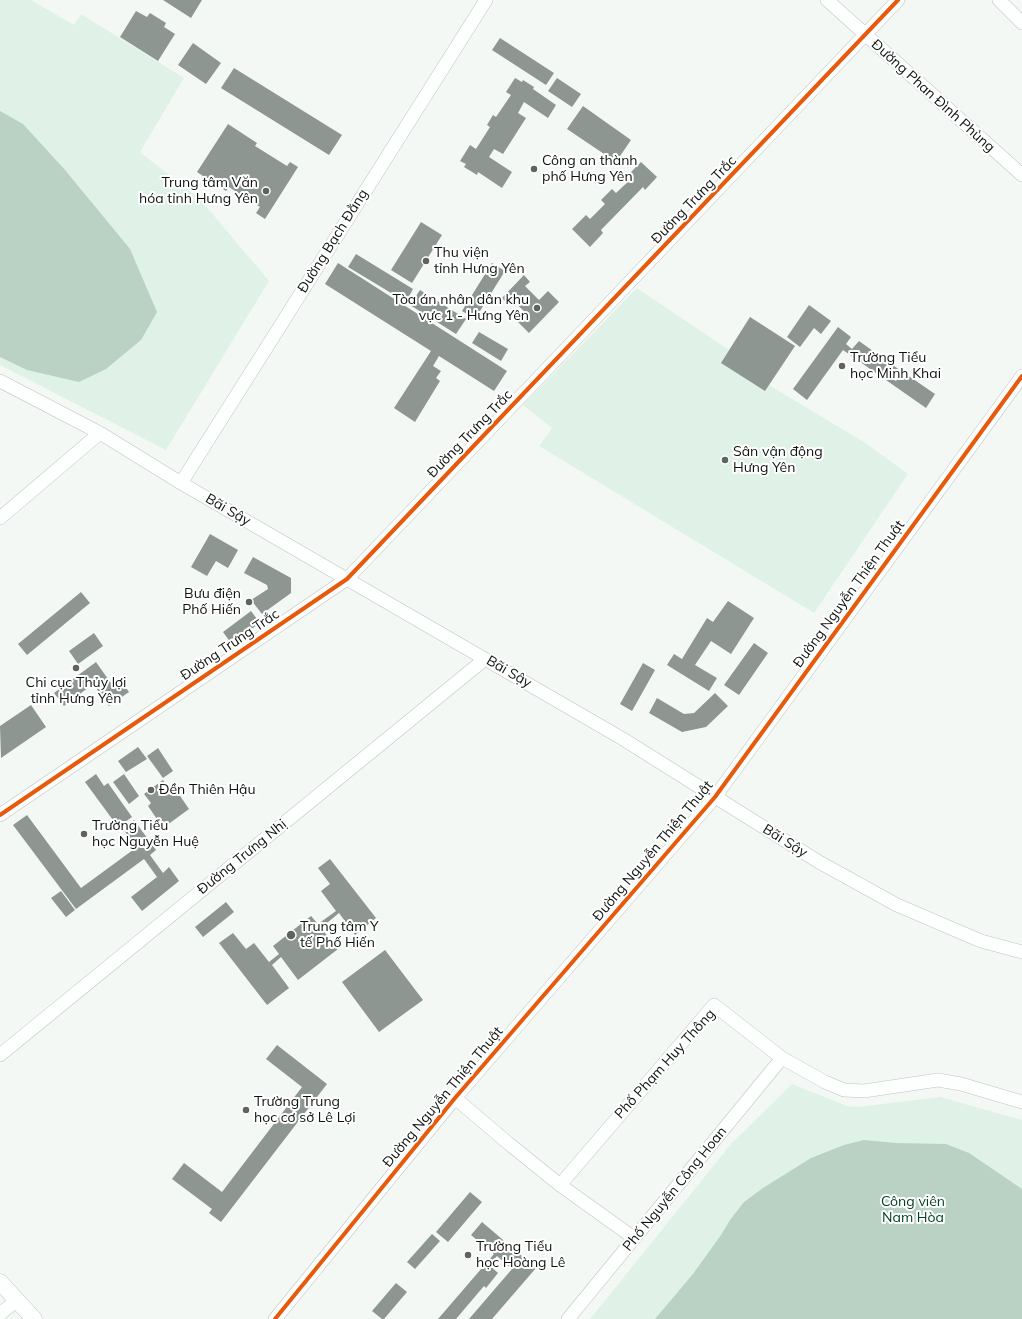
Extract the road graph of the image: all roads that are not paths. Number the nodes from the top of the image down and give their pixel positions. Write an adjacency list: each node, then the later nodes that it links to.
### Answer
1 (486, 0): 11 (street, Đường Bạch Đằng)
2 (827, 0): 6 (street, Đường Phan Đình Phùng)
3 (898, 0): 6 (street, Đường Trưng Trắc)
4 (999, 0): 5 (street)
5 (1022, 23)
6 (865, 36): 7 (street, Đường Phan Đình Phùng); 13 (street, Đường Trưng Trắc)
7 (1022, 175)
8 (1022, 376): 15 (street, Đường Nguyễn Thiện Thuật)
9 (0, 381): 10 (street, Bãi Sậy)
10 (100, 433): 11 (street, Bãi Sậy); 12 (street)
11 (181, 483): 13 (street, Bãi Sậy)
12 (0, 518)
13 (348, 579): 14 (street, Bãi Sậy); 16 (street, Đường Trưng Trắc)
14 (485, 658): 15 (street, Bãi Sậy); 18 (street, Đường Trưng Nhị)
15 (715, 797): 17 (street, Bãi Sậy); 20 (street, Đường Nguyễn Thiện Thuật)
16 (0, 815)
17 (1022, 952)
18 (0, 1055)
19 (782, 1058): 21 (street); 22 (street, Phố Phạm Huy Thông); 23 (street, Phố Nguyễn Công Hoan)
20 (455, 1098): 22 (street); 28 (street, Đường Nguyễn Thiện Thuật)
21 (1022, 1102)
22 (560, 1185): 23 (street)
23 (634, 1238): 29 (street, Phố Nguyễn Công Hoan)
24 (0, 1282): 25 (main road)
25 (17, 1300): 26 (street); 27 (main road)
26 (0, 1314)
27 (34, 1319)
28 (275, 1319)
29 (568, 1319)

